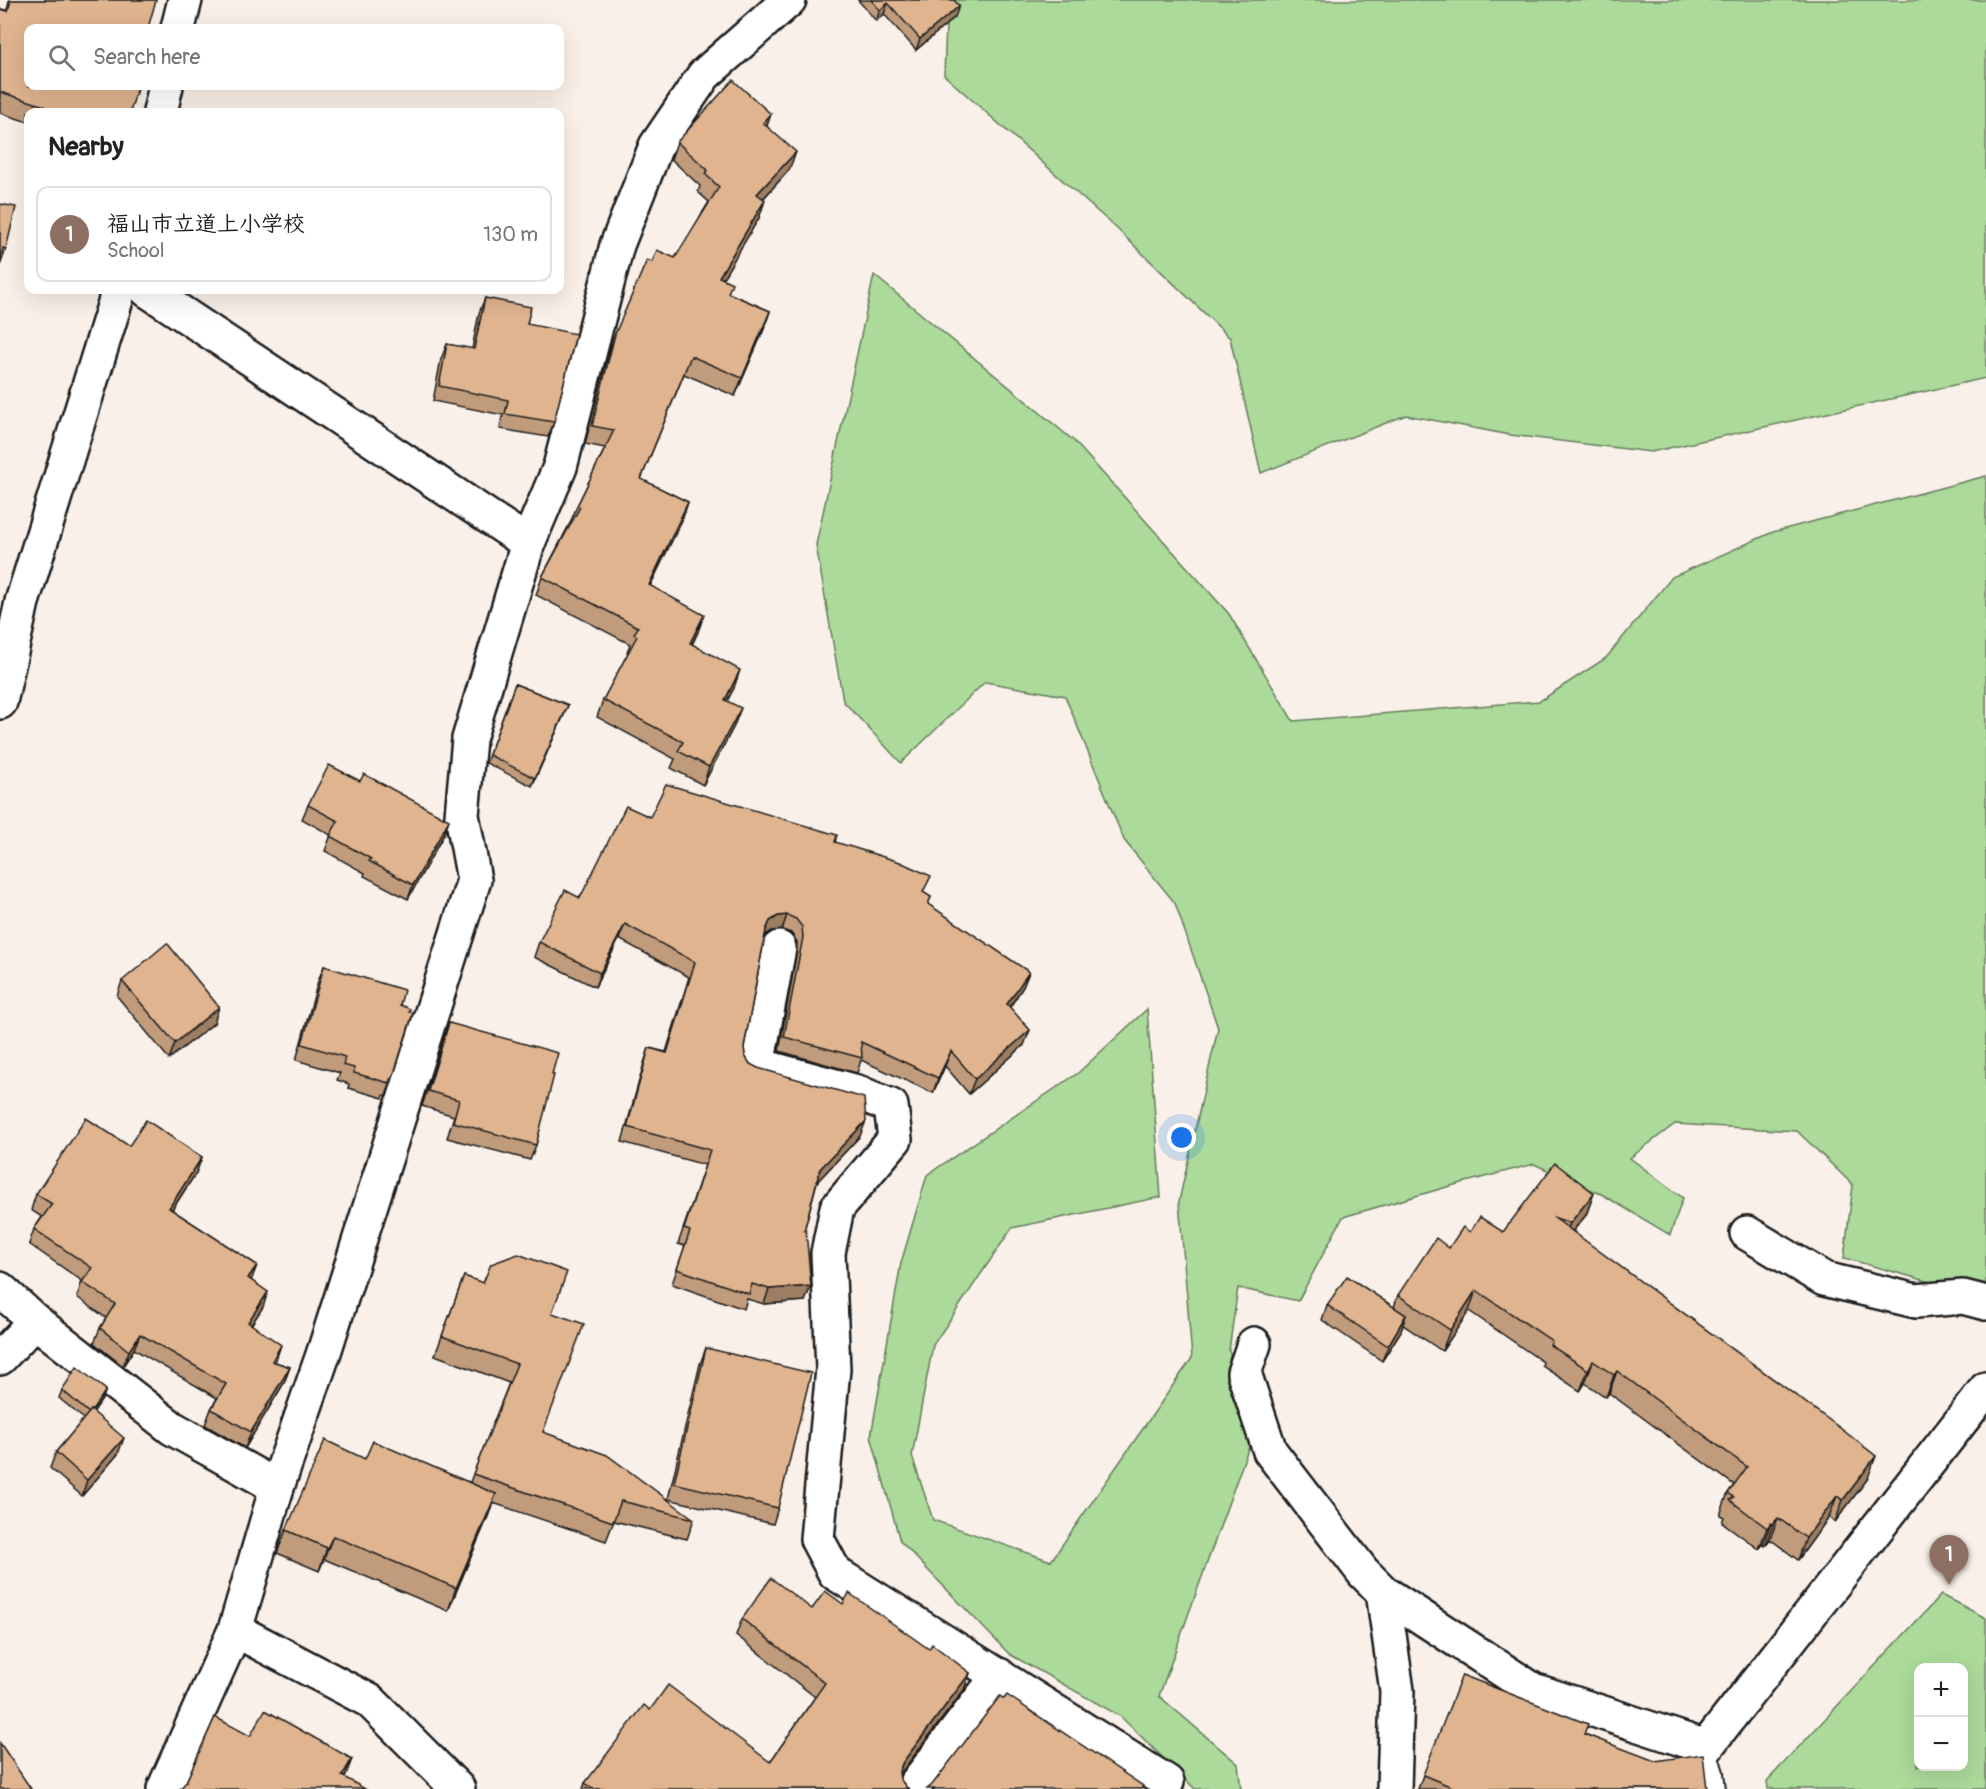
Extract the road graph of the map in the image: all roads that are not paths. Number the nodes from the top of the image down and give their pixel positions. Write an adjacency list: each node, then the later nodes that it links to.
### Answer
1 (185, 0): 3 (street)
2 (789, 0): 8 (street)
3 (179, 24)
4 (165, 90): 5 (street)
5 (161, 108)
6 (118, 294): 9 (street)
7 (153, 294): 8 (street)
8 (528, 543): 18 (street)
9 (0, 702)
10 (779, 948): 21 (street)
11 (1747, 1233): 13 (street)
12 (0, 1289): 14 (street)
13 (1986, 1303)
14 (35, 1322): 16 (street); 18 (street)
15 (1254, 1344): 19 (street)
16 (0, 1358)
17 (1986, 1389): 22 (street)
18 (277, 1487): 20 (street)
19 (1383, 1592): 22 (street); 27 (street)
20 (236, 1630): 24 (street); 25 (street)
21 (999, 1675): 23 (street); 26 (street)
22 (1706, 1747): 28 (lane)
23 (1167, 1782)
24 (164, 1789)
25 (458, 1789)
26 (912, 1789)
27 (1394, 1789)
28 (1716, 1789)

